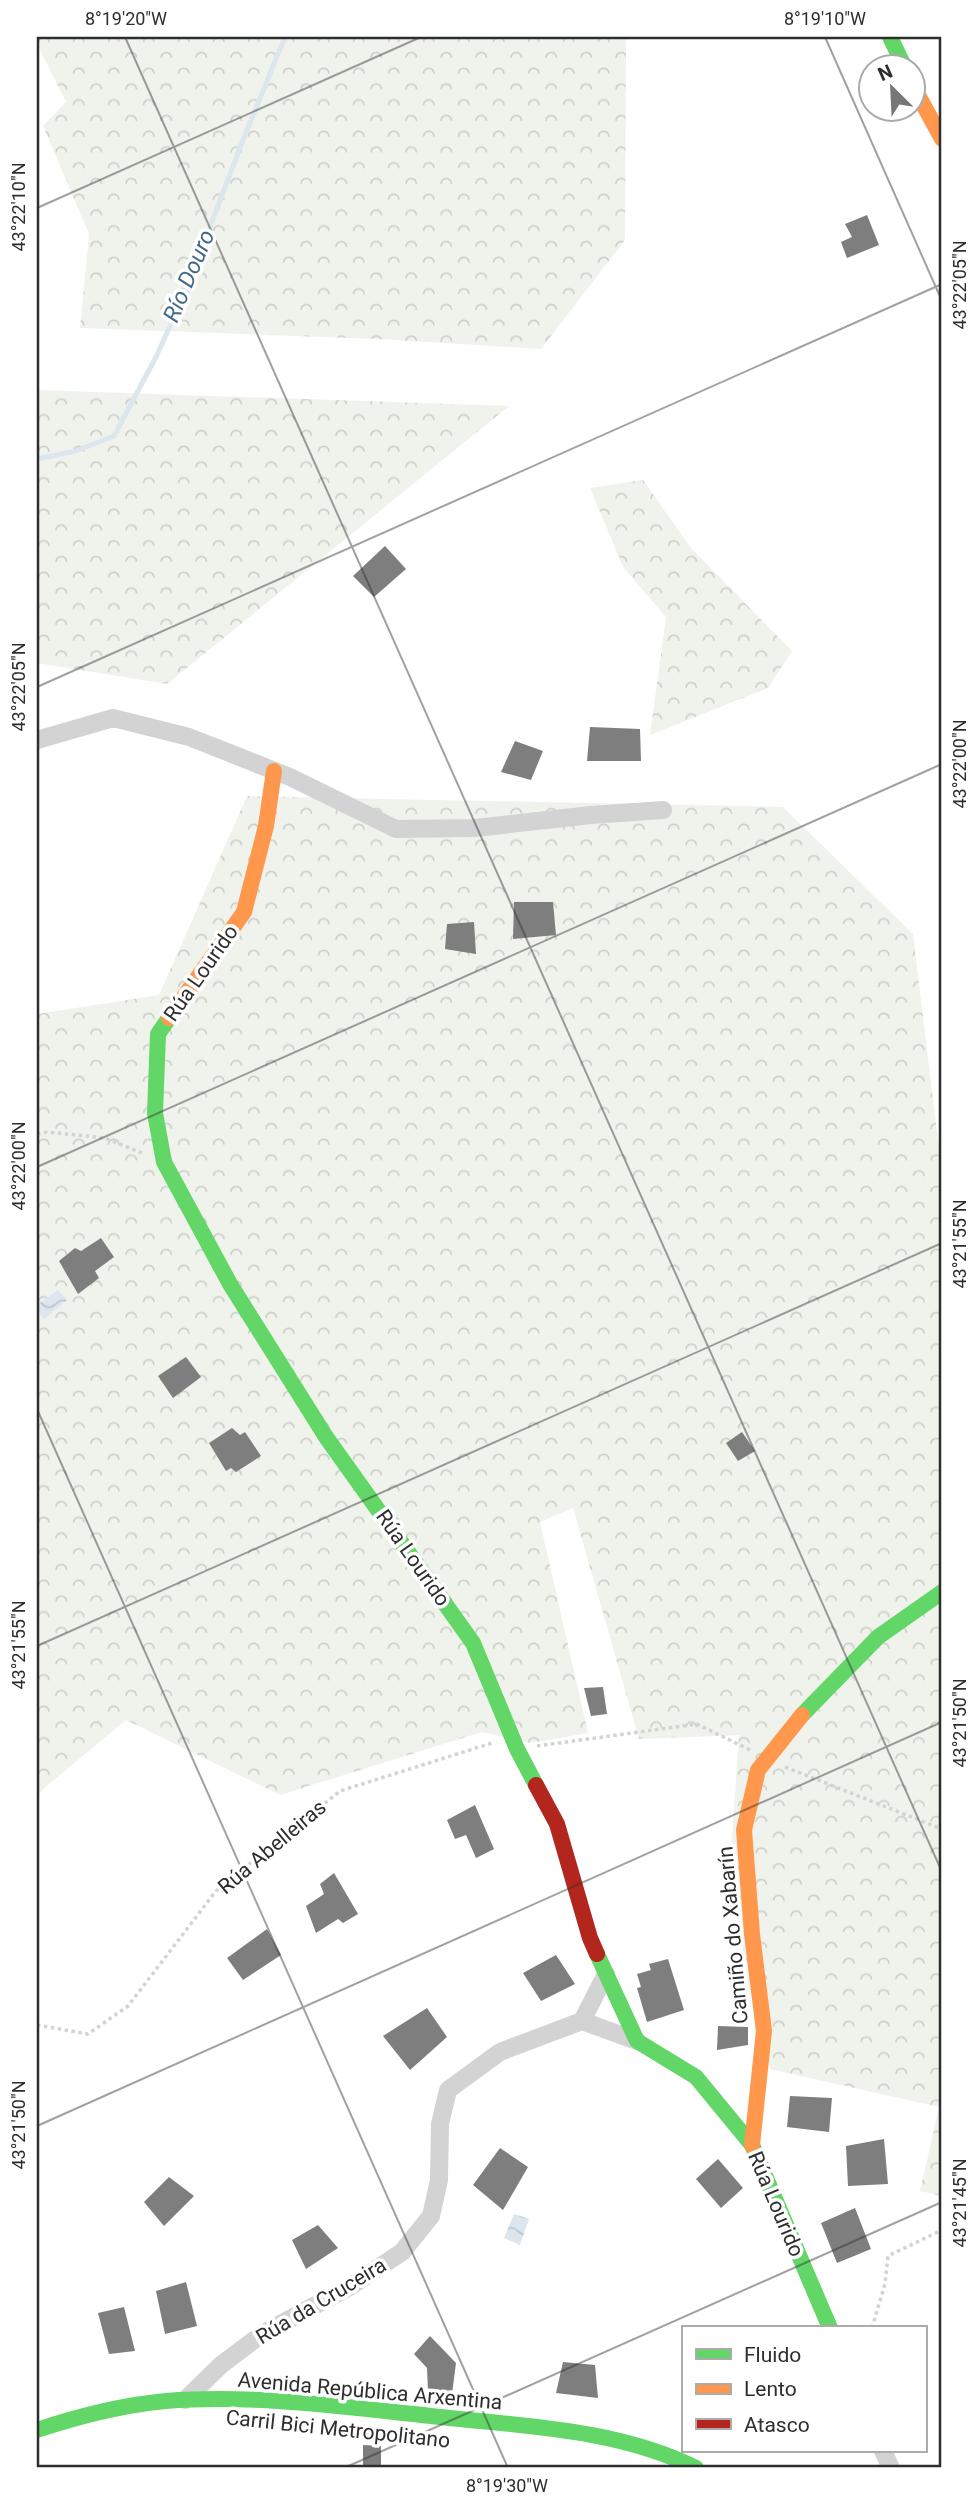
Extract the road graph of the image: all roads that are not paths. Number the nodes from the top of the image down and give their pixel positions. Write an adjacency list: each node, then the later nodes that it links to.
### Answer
1 (926, 110): 2 (street)
2 (942, 139)
3 (37, 740): 4 (street)
4 (274, 771): 5 (street); 7 (street, Rúa Lourido)
5 (663, 810)
6 (942, 1592): 10 (street, Camiño do Xabarín)
7 (607, 1974): 8 (street); 9 (street, Rúa Lourido)
8 (582, 2021): 9 (street); 12 (street, Rúa da Cruceira)
9 (637, 2041): 10 (street, Rúa Lourido)
10 (752, 2144): 11 (street, Rúa Lourido)
11 (829, 2326)
12 (186, 2400): 13 (street, Avenida República Arxentina); 15 (street, Avenida República Arxentina)
13 (37, 2430)
14 (883, 2452): 16 (street)
15 (696, 2468)
16 (891, 2468)

